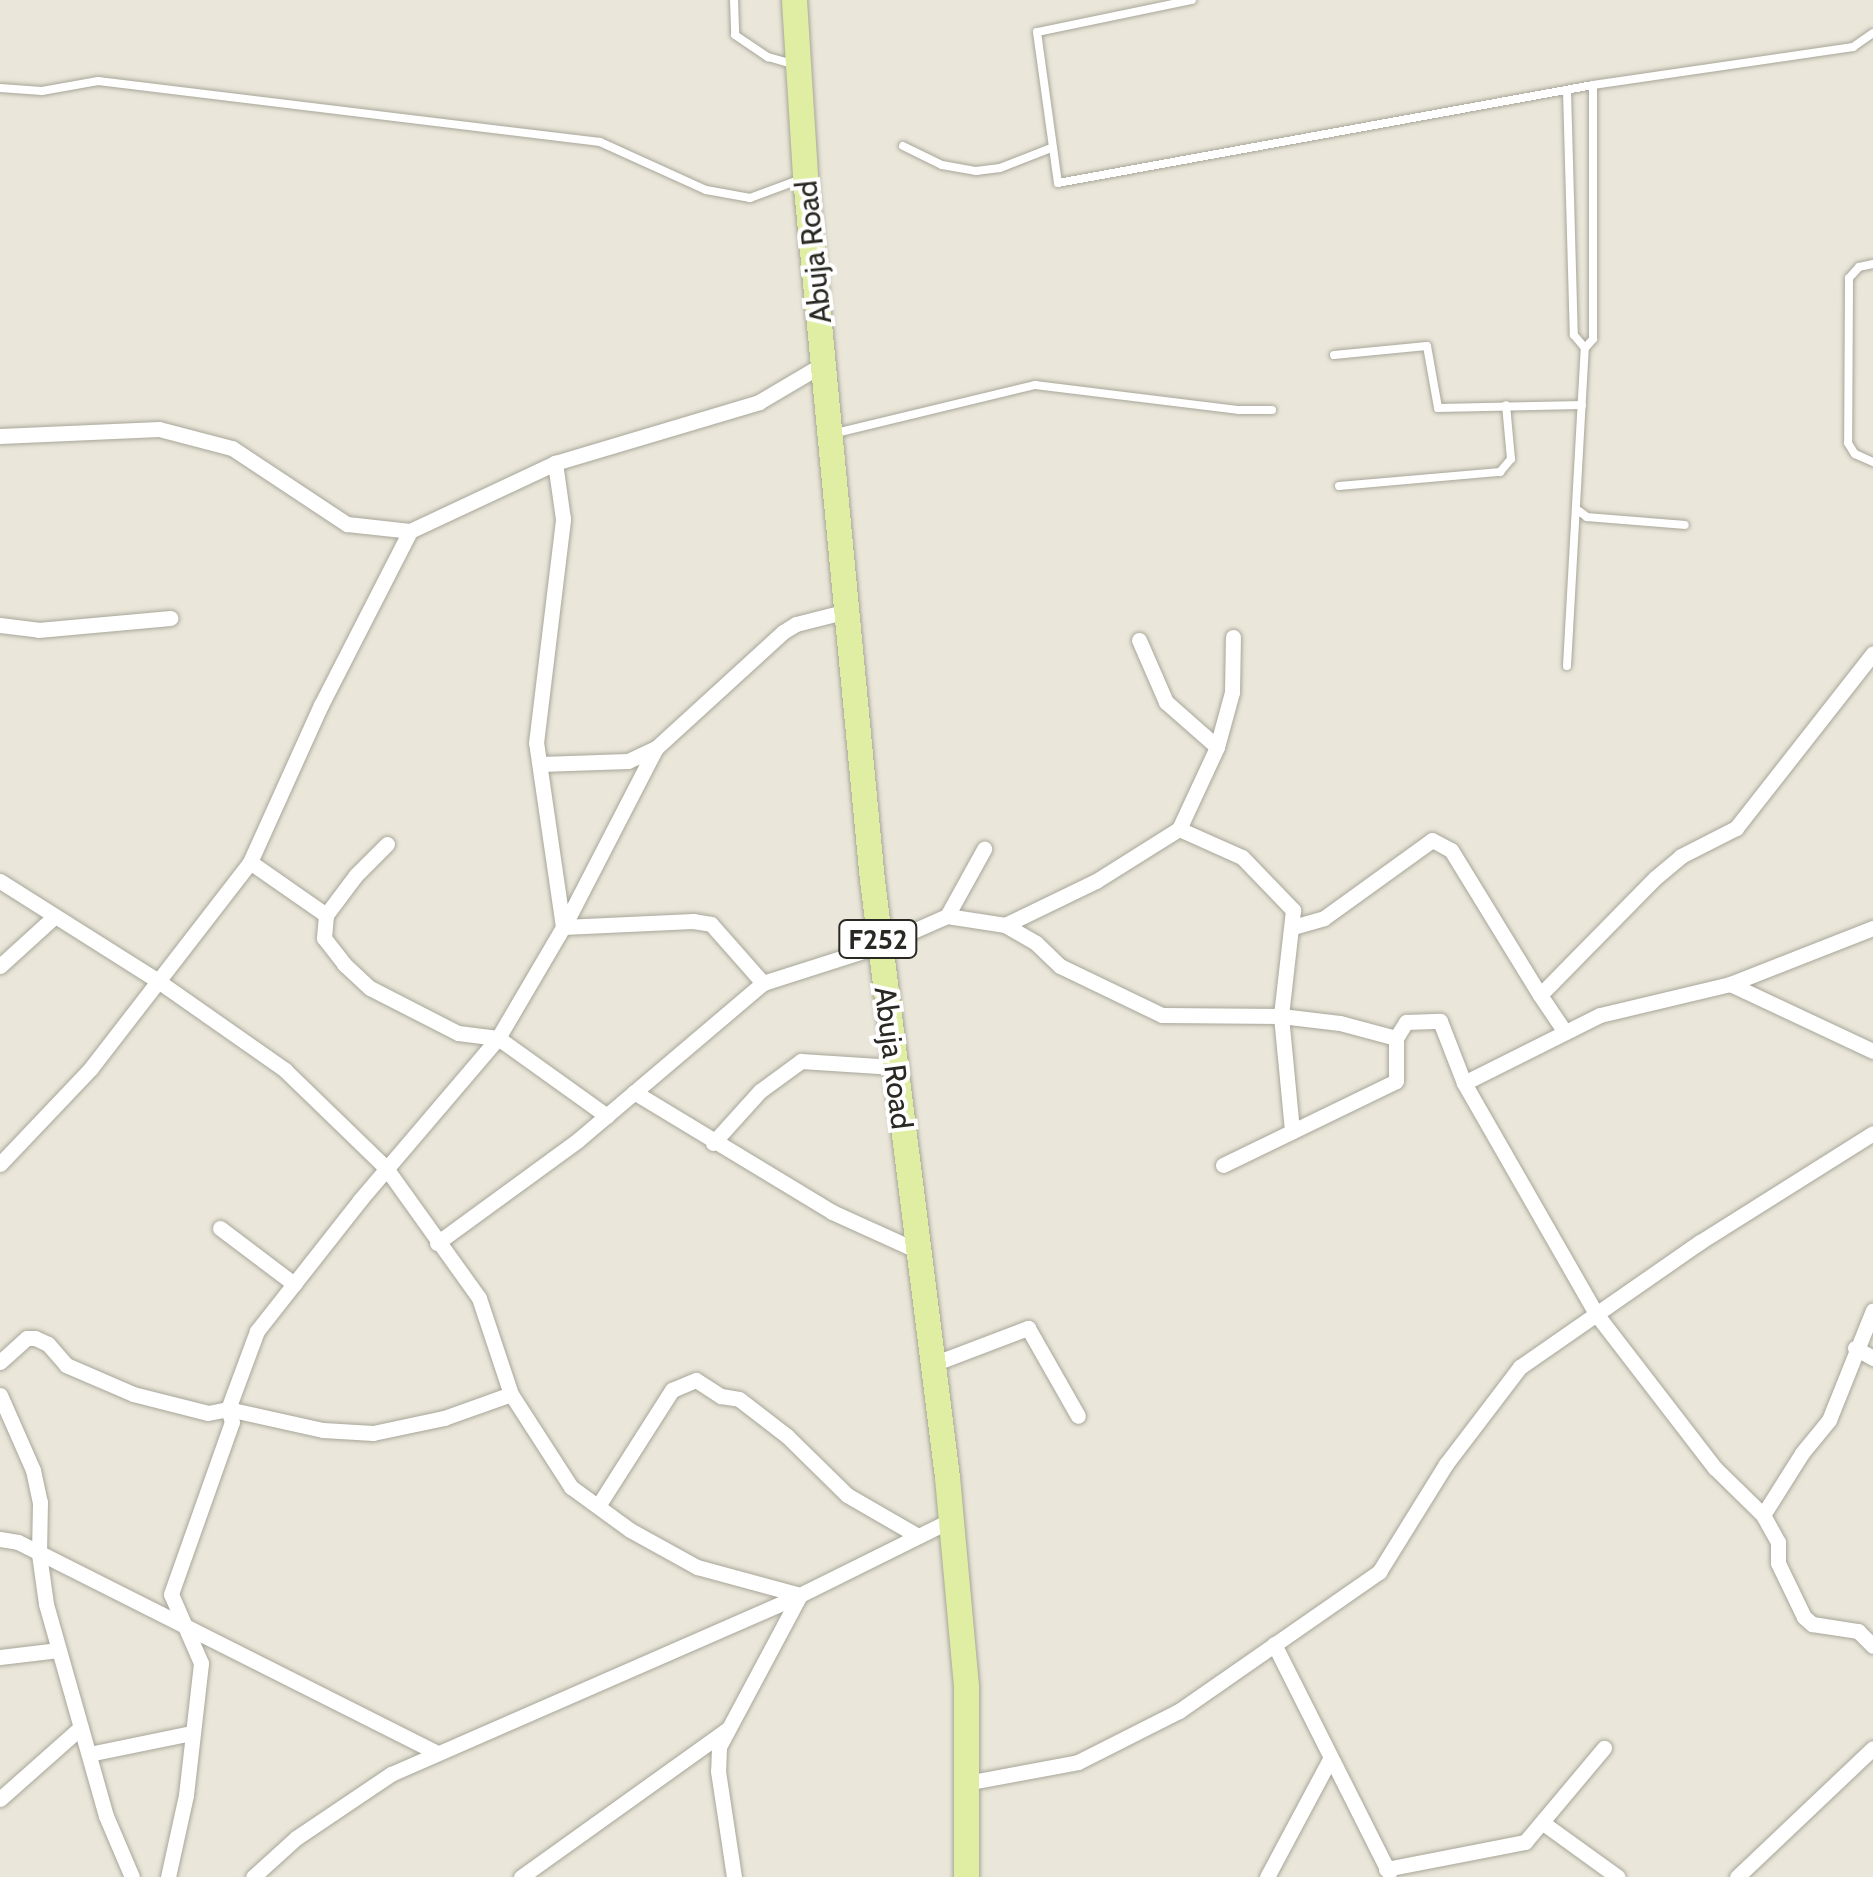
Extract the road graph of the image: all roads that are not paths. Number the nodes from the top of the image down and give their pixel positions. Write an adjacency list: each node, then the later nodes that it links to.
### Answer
1 (734, 0): 5 (lane)
2 (794, 0): 5 (main road, Abuja Road / F252)
3 (1192, 0): 10 (lane)
4 (1873, 33): 6 (lane)
5 (800, 66): 11 (main road, Abuja Road / F252)
6 (1593, 86): 8 (lane); 13 (lane)
7 (0, 88): 11 (lane)
8 (1567, 90): 10 (lane); 13 (lane)
9 (903, 146): 10 (lane)
10 (1051, 148)
11 (805, 177): 15 (main road, Abuja Road / F252)
12 (1873, 264): 21 (lane)
13 (1584, 348): 16 (lane)
14 (1334, 355): 17 (lane)
15 (825, 363): 19 (main road, Abuja Road / F252); 22 (street)
16 (1582, 405): 17 (lane); 24 (lane)
17 (1506, 406): 23 (lane)
18 (1272, 410): 19 (lane)
19 (831, 434): 27 (main road, Abuja Road / F252)
20 (0, 436): 26 (street)
21 (1873, 462)
22 (555, 463): 26 (street); 36 (street)
23 (1339, 486)
24 (1579, 511): 25 (lane); 33 (lane)
25 (1686, 525)
26 (410, 531): 40 (street)
27 (848, 611): 35 (street); 49 (main road, Abuja Road / F252)
28 (170, 618): 29 (street)
29 (0, 625)
30 (1234, 637): 34 (street)
31 (1139, 640): 34 (street)
32 (1873, 653): 54 (street)
33 (1568, 666)
34 (1218, 747): 37 (street)
35 (656, 748): 36 (street); 46 (street)
36 (540, 764): 46 (street)
37 (1179, 830): 45 (street); 47 (street)
38 (387, 844): 42 (street)
39 (984, 849): 44 (street)
40 (250, 862): 42 (street); 51 (street)
41 (0, 881): 43 (street)
42 (326, 915): 57 (street)
43 (55, 916): 50 (street); 51 (street)
44 (947, 916): 45 (street); 49 (street)
45 (1005, 925): 55 (street)
46 (564, 927): 52 (street); 57 (street)
47 (1293, 927): 54 (street); 55 (street)
48 (1873, 928): 53 (street)
49 (879, 946): 52 (street); 60 (main road, Abuja Road / F252)
50 (0, 966)
51 (158, 980): 67 (street); 69 (street)
52 (763, 983): 62 (street)
53 (1730, 984): 56 (street); 59 (street)
54 (1540, 995): 56 (street)
55 (1281, 1016): 58 (street); 64 (street)
56 (1565, 1032): 61 (street)
57 (498, 1038): 63 (street); 69 (street)
58 (1396, 1038): 61 (street); 64 (street)
59 (1873, 1051)
60 (894, 1068): 66 (street); 72 (main road, Abuja Road / F252)
61 (1464, 1083): 75 (street)
62 (634, 1092): 63 (street); 66 (street)
63 (607, 1116): 71 (street)
64 (1292, 1131): 68 (street)
65 (1873, 1133): 75 (street)
66 (713, 1143): 72 (street)
67 (0, 1164)
68 (1222, 1164)
69 (386, 1168): 71 (street); 73 (street)
70 (220, 1228): 73 (street)
71 (437, 1243): 80 (street)
72 (918, 1250): 79 (main road, Abuja Road / F252)
73 (294, 1284): 82 (street)
74 (1873, 1310): 76 (street)
75 (1598, 1315): 85 (street); 92 (street)
76 (1855, 1348): 77 (street); 85 (street)
77 (1873, 1358)
78 (0, 1362): 82 (street)
79 (933, 1364): 83 (street); 86 (main road, Abuja Road / F252)
80 (511, 1394): 82 (street); 84 (street)
81 (0, 1395): 89 (street)
82 (228, 1409): 91 (street)
83 (1078, 1416)
84 (598, 1506): 87 (street); 90 (street)
85 (1763, 1515): 93 (street)
86 (951, 1520): 87 (street); 104 (main road, Abuja Road / F252)
87 (918, 1536): 90 (street)
88 (0, 1539): 89 (street)
89 (40, 1554): 91 (street); 94 (street)
90 (800, 1595): 97 (street); 101 (street)
91 (182, 1628): 98 (street); 101 (street)
92 (1274, 1644): 103 (street); 104 (street)
93 (1873, 1646)
94 (59, 1650): 95 (street); 96 (street)
95 (0, 1657)
96 (81, 1728): 102 (street); 105 (street)
97 (726, 1730): 111 (street); 112 (street)
98 (190, 1733): 102 (street); 110 (street)
99 (1604, 1748): 106 (street)
100 (1873, 1748): 116 (street)
101 (435, 1752): 108 (street)
102 (88, 1754): 109 (street)
103 (1330, 1760): 107 (street); 114 (street)
104 (966, 1783): 113 (main road, Abuja Road / F252)
105 (0, 1799)
106 (1543, 1823): 107 (street); 115 (street)
107 (1389, 1873)
108 (256, 1876)
109 (132, 1877)
110 (168, 1877)
111 (521, 1877)
112 (734, 1877)
113 (966, 1877)
114 (1267, 1877)
115 (1618, 1877)
116 (1737, 1877)

